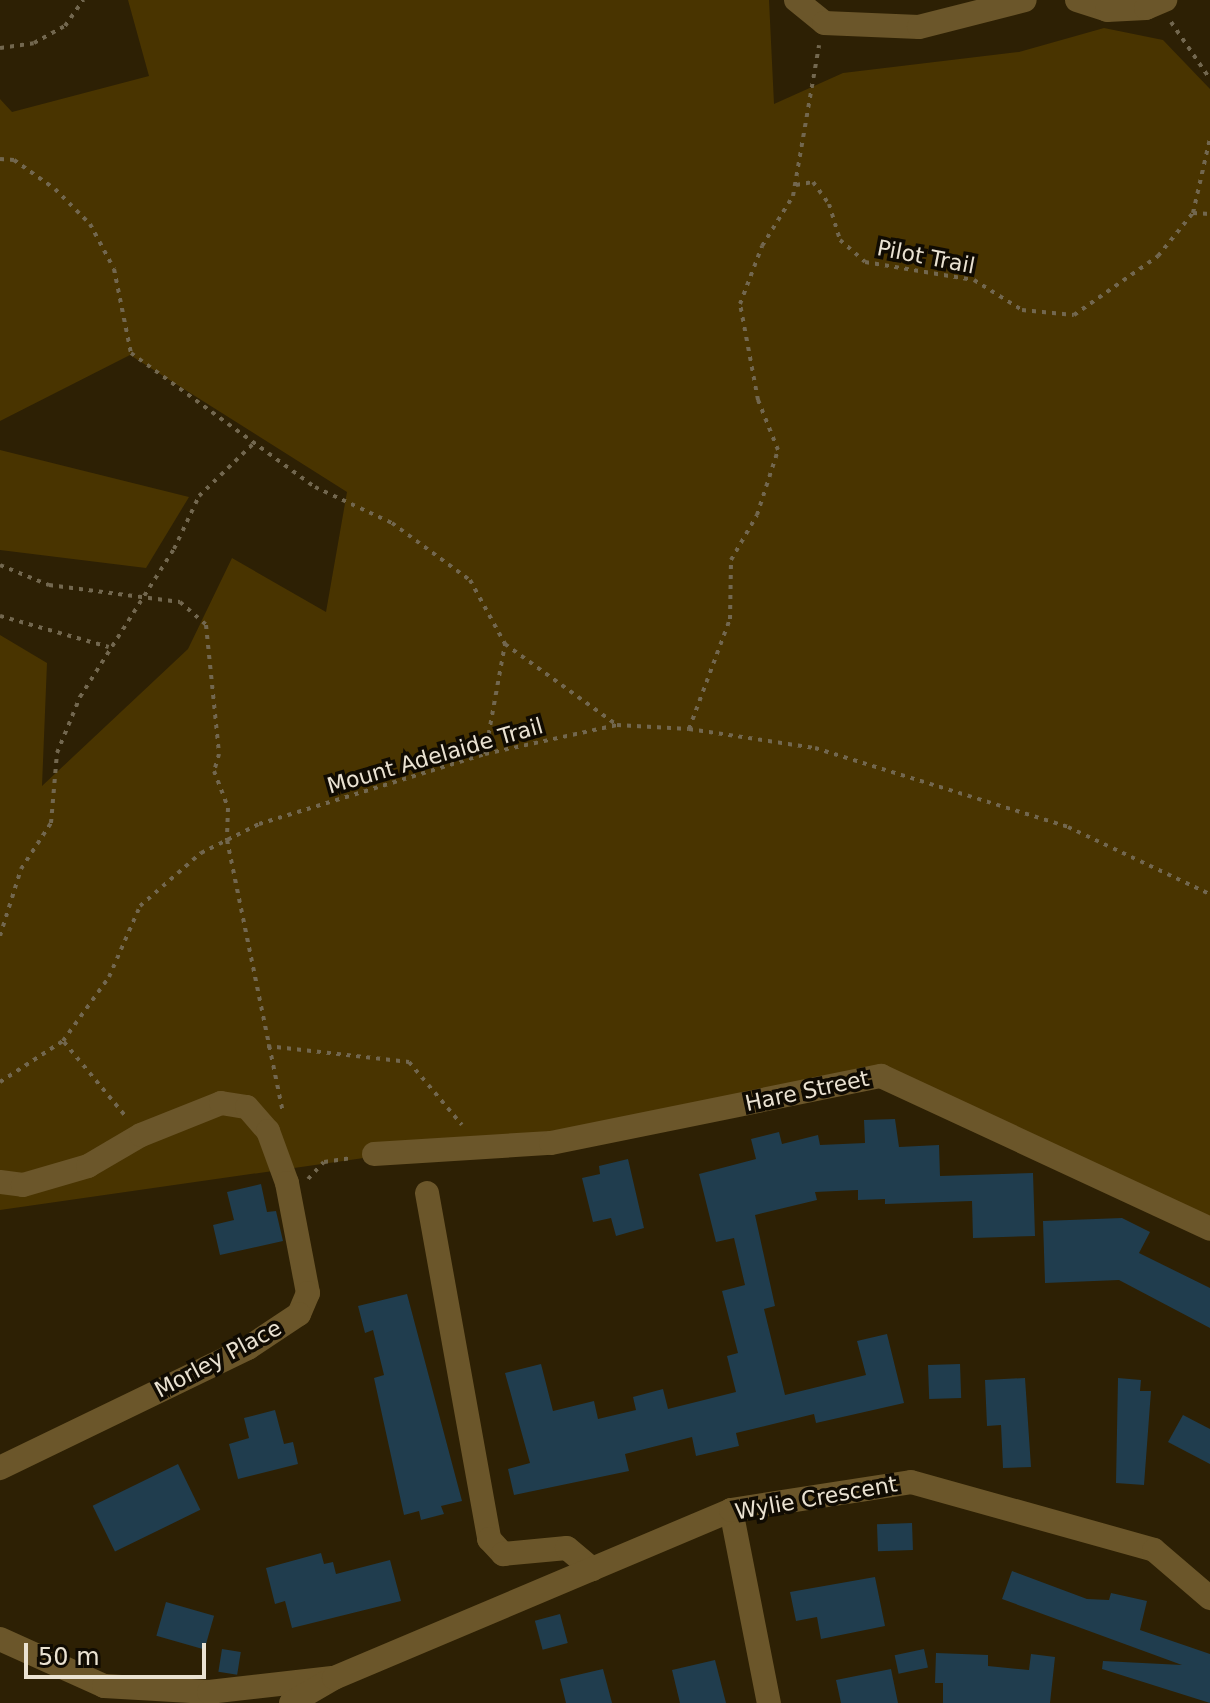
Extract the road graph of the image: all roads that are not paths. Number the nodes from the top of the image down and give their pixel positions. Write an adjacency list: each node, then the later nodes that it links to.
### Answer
1 (796, 0): 2 (street)
2 (1025, 0)
3 (1077, 0): 4 (street)
4 (1162, 2)
5 (374, 1154): 8 (street, Hare Street)
6 (0, 1182): 9 (street, Morley Place)
7 (427, 1193): 11 (street)
8 (1210, 1229)
9 (0, 1468)
10 (731, 1510): 11 (street, Wylie Crescent); 12 (street, Wylie Crescent); 16 (street)
11 (592, 1569): 14 (street, Wylie Crescent)
12 (1210, 1598)
13 (0, 1639): 14 (street)
14 (334, 1678): 15 (street, Wylie Crescent)
15 (291, 1703)
16 (769, 1703)

